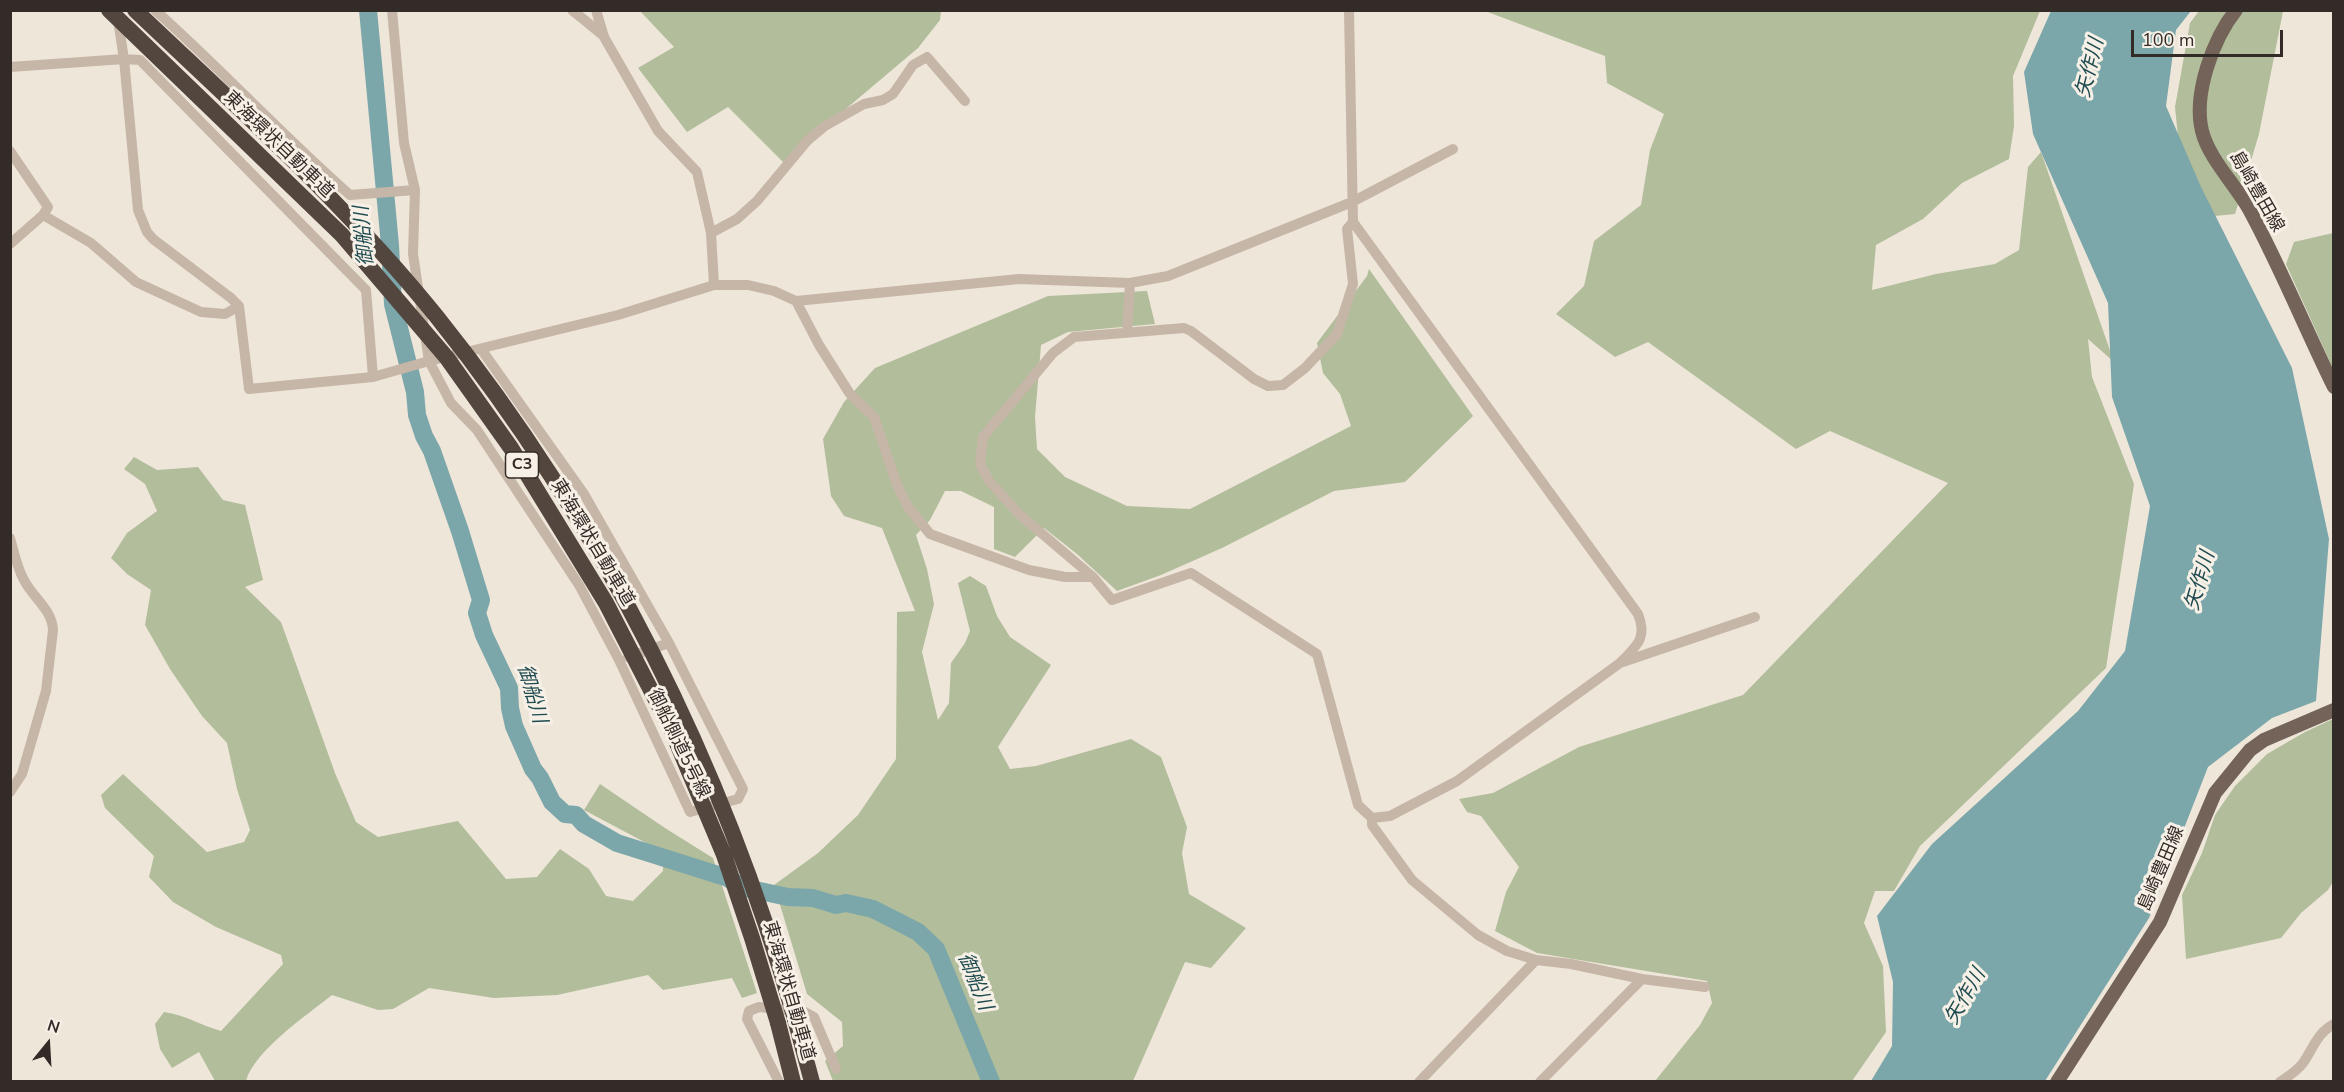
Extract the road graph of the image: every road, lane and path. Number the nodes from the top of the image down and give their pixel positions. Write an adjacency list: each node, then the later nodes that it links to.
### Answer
1 (109, 10): 52 (highway, 東海環状自動車道 / C3, bridge)
2 (117, 10): 12 (street)
3 (135, 10): 53 (highway, 東海環状自動車道 / C3, bridge)
4 (155, 10): 11 (street)
5 (392, 10): 19 (street, 御船側道5号線)
6 (572, 10): 10 (street)
7 (596, 10): 10 (street)
8 (1348, 10): 20 (street)
9 (2236, 10): 34 (main road, 島崎豊田線)
10 (604, 37): 24 (street)
11 (207, 57): 14 (street); 18 (street)
12 (124, 59): 13 (street); 14 (street); 29 (street)
13 (10, 67)
14 (172, 92): 21 (street)
15 (965, 101): 24 (street)
16 (1453, 149): 20 (street)
17 (10, 152): 22 (street)
18 (323, 171): 19 (street); 21 (street)
19 (411, 190): 32 (street, 御船側道5号線)
20 (1352, 202): 23 (street); 26 (street)
21 (293, 214): 33 (street)
22 (43, 215): 25 (street); 29 (street)
23 (1353, 222): 30 (street); 42 (street)
24 (711, 233): 27 (street)
25 (10, 244)
26 (1130, 283): 28 (street); 30 (street)
27 (714, 285): 28 (street); 31 (street)
28 (796, 301): 38 (street)
29 (239, 306): 33 (street)
30 (1127, 332): 38 (street)
31 (482, 349): 32 (street); 35 (street, 御船側道5号線)
32 (427, 362): 33 (street); 36 (street, 御船側道5号線)
33 (373, 377)
34 (2334, 387)
35 (584, 494): 36 (street); 40 (street, 御船側道5号線)
36 (529, 509): 41 (street, 御船側道5号線)
37 (10, 538): 44 (street)
38 (1094, 577): 45 (street)
39 (1755, 618): 42 (street)
40 (669, 643): 41 (street); 41 (street, 御船側道5号線)
41 (619, 660)
42 (1620, 663): 45 (street)
43 (2334, 710): 56 (main road, 島崎豊田線)
44 (10, 792)
45 (1372, 818): 46 (street)
46 (1536, 960): 47 (street); 54 (street)
47 (1642, 979): 48 (street); 55 (street)
48 (1705, 987)
49 (2334, 1024): 57 (street)
50 (836, 1070): 51 (street)
51 (779, 1082)
52 (793, 1082)
53 (812, 1082)
54 (1419, 1082)
55 (1540, 1082)
56 (2057, 1082)
57 (2280, 1082)

